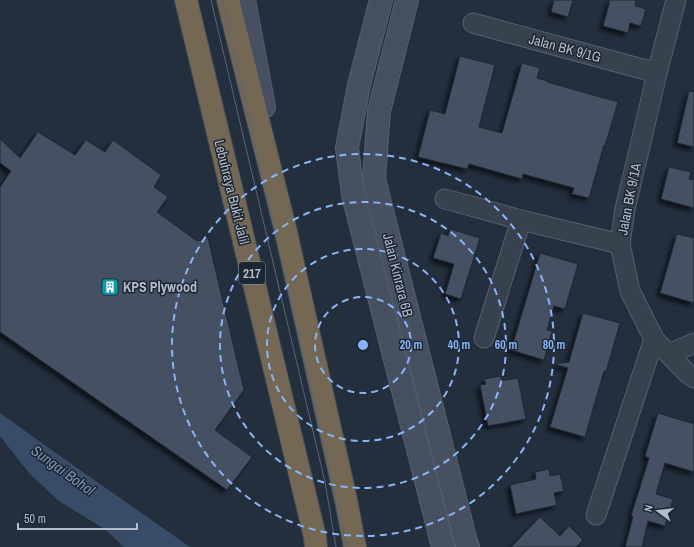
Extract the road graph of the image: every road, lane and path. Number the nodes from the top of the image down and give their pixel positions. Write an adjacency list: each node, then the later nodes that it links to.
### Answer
1 (186, 0): 19 (highway, Lebuhraya Bukit Jalil / 217)
2 (228, 0): 11 (highway)
3 (244, 0): 11 (street)
4 (381, 0): 21 (street, Jalan Kinrara 6B)
5 (408, 0): 22 (street, Jalan Kinrara 6B)
6 (676, 0): 8 (street, Jalan BK 9/1A)
7 (473, 23): 8 (street, Jalan BK 9/1G)
8 (657, 73): 12 (street, Jalan BK 9/1A)
9 (445, 199): 10 (street)
10 (521, 220): 12 (street); 13 (street)
11 (285, 228): 20 (highway)
12 (620, 244): 14 (street, Jalan BK 9/1A)
13 (484, 338)
14 (654, 339): 16 (street, Jalan BK 9/1A); 18 (street)
15 (694, 343): 16 (street)
16 (669, 354): 17 (street, Jalan BK 9/1A)
17 (694, 378)
18 (596, 515)
19 (316, 547)
20 (355, 547)
21 (443, 547)
22 (468, 547)

